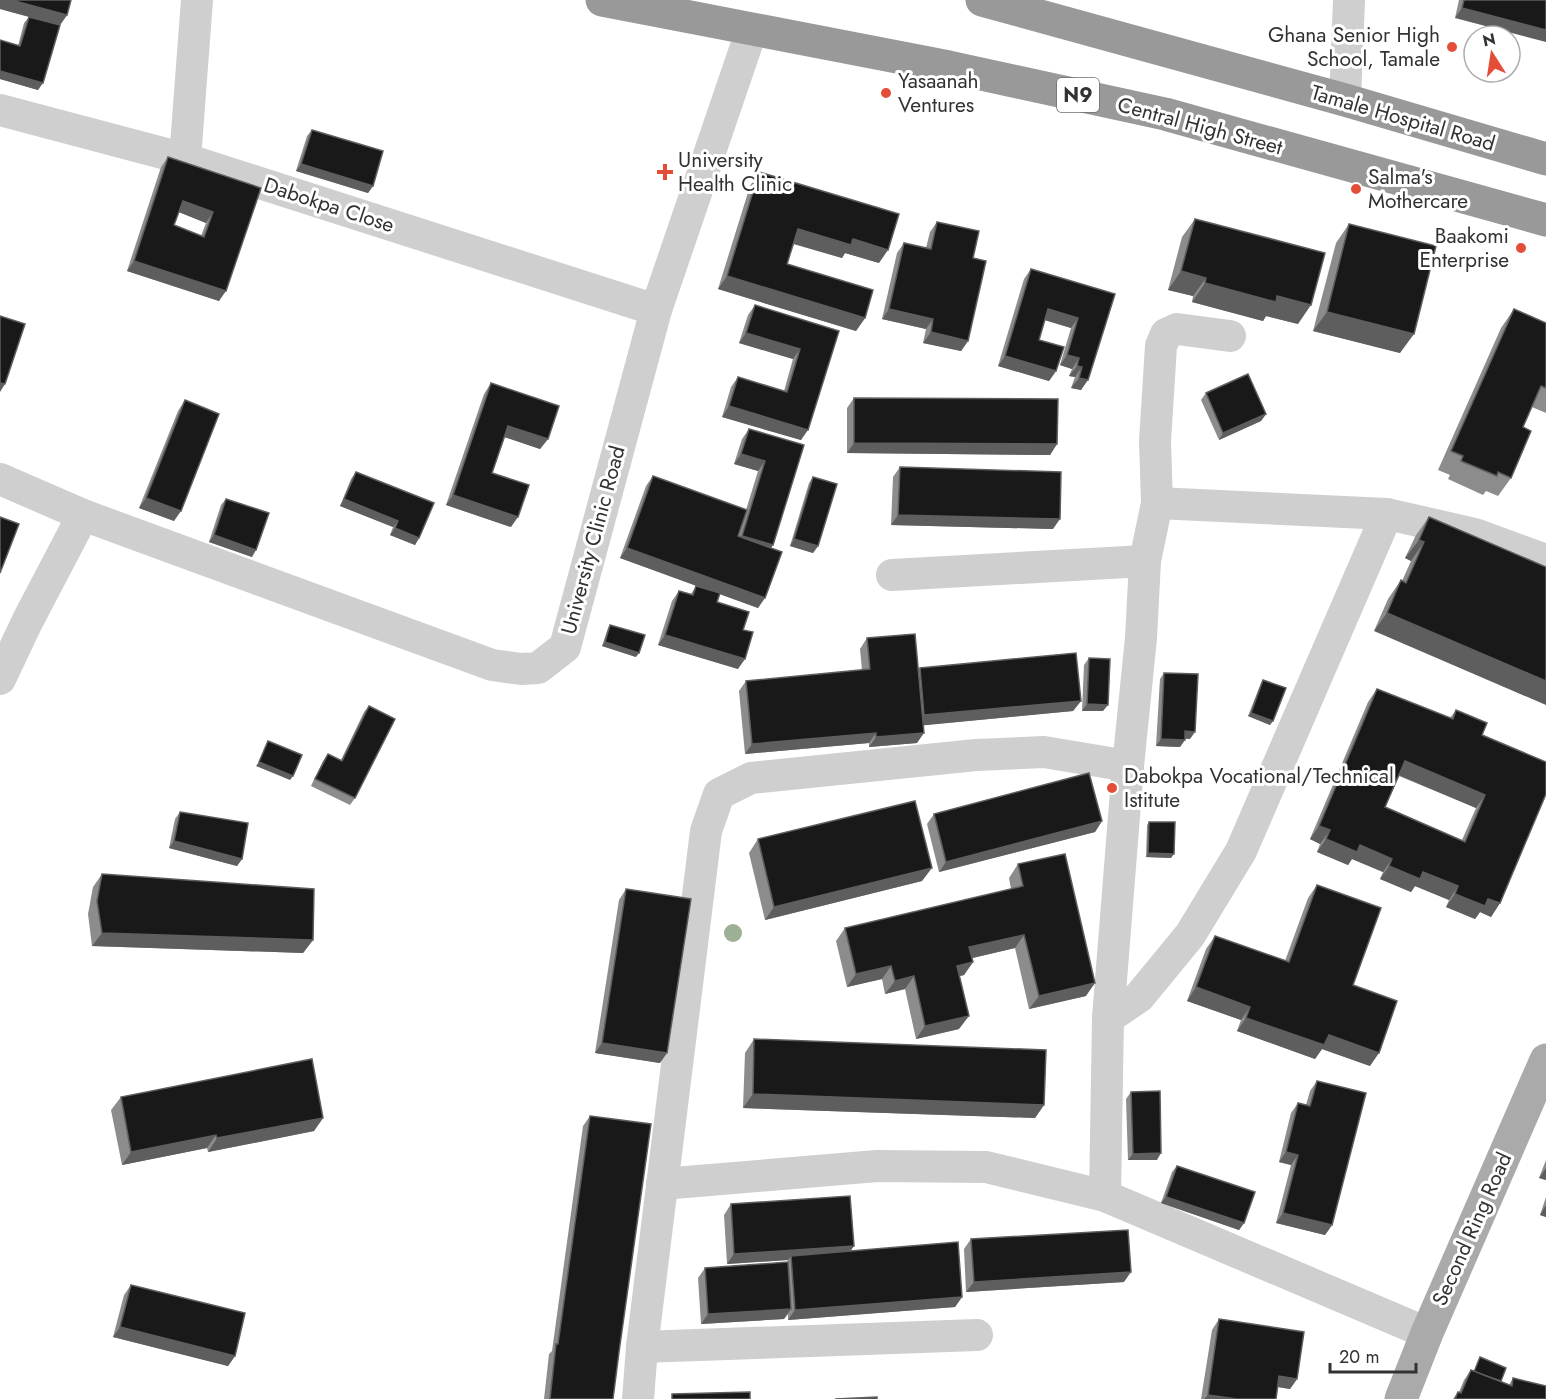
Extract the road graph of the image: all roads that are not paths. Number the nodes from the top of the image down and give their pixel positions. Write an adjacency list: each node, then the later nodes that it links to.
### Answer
1 (197, 0): 8 (street)
2 (602, 0): 5 (highway, Central High Street / N9)
3 (982, 0): 6 (highway, Tamale Hospital Road)
4 (1349, 0): 6 (street)
5 (752, 29): 10 (highway, Central High Street / N9); 11 (street, University Clinic Road)
6 (1345, 100): 9 (highway, Tamale Hospital Road)
7 (0, 110): 8 (street, Dabokpa Close)
8 (185, 159): 11 (street, Dabokpa Close)
9 (1546, 159)
10 (1546, 220)
11 (656, 310): 16 (street, University Clinic Road)
12 (1230, 336): 14 (street)
13 (0, 479): 16 (street, University Clinic Road)
14 (1157, 502): 15 (street); 17 (street)
15 (1387, 514): 18 (street); 22 (street)
16 (83, 515): 20 (street)
17 (1145, 561): 19 (street); 21 (street)
18 (1546, 561)
19 (892, 575)
20 (0, 679)
21 (1128, 766): 22 (street); 24 (street)
22 (1108, 1018): 25 (street)
23 (1546, 1060): 26 (main road, Second Ring Road)
24 (662, 1184): 25 (street); 28 (street)
25 (1105, 1196): 26 (street)
26 (1427, 1333): 30 (main road, Second Ring Road)
27 (977, 1335): 28 (street)
28 (642, 1347): 29 (street)
29 (638, 1399)
30 (1401, 1399)

